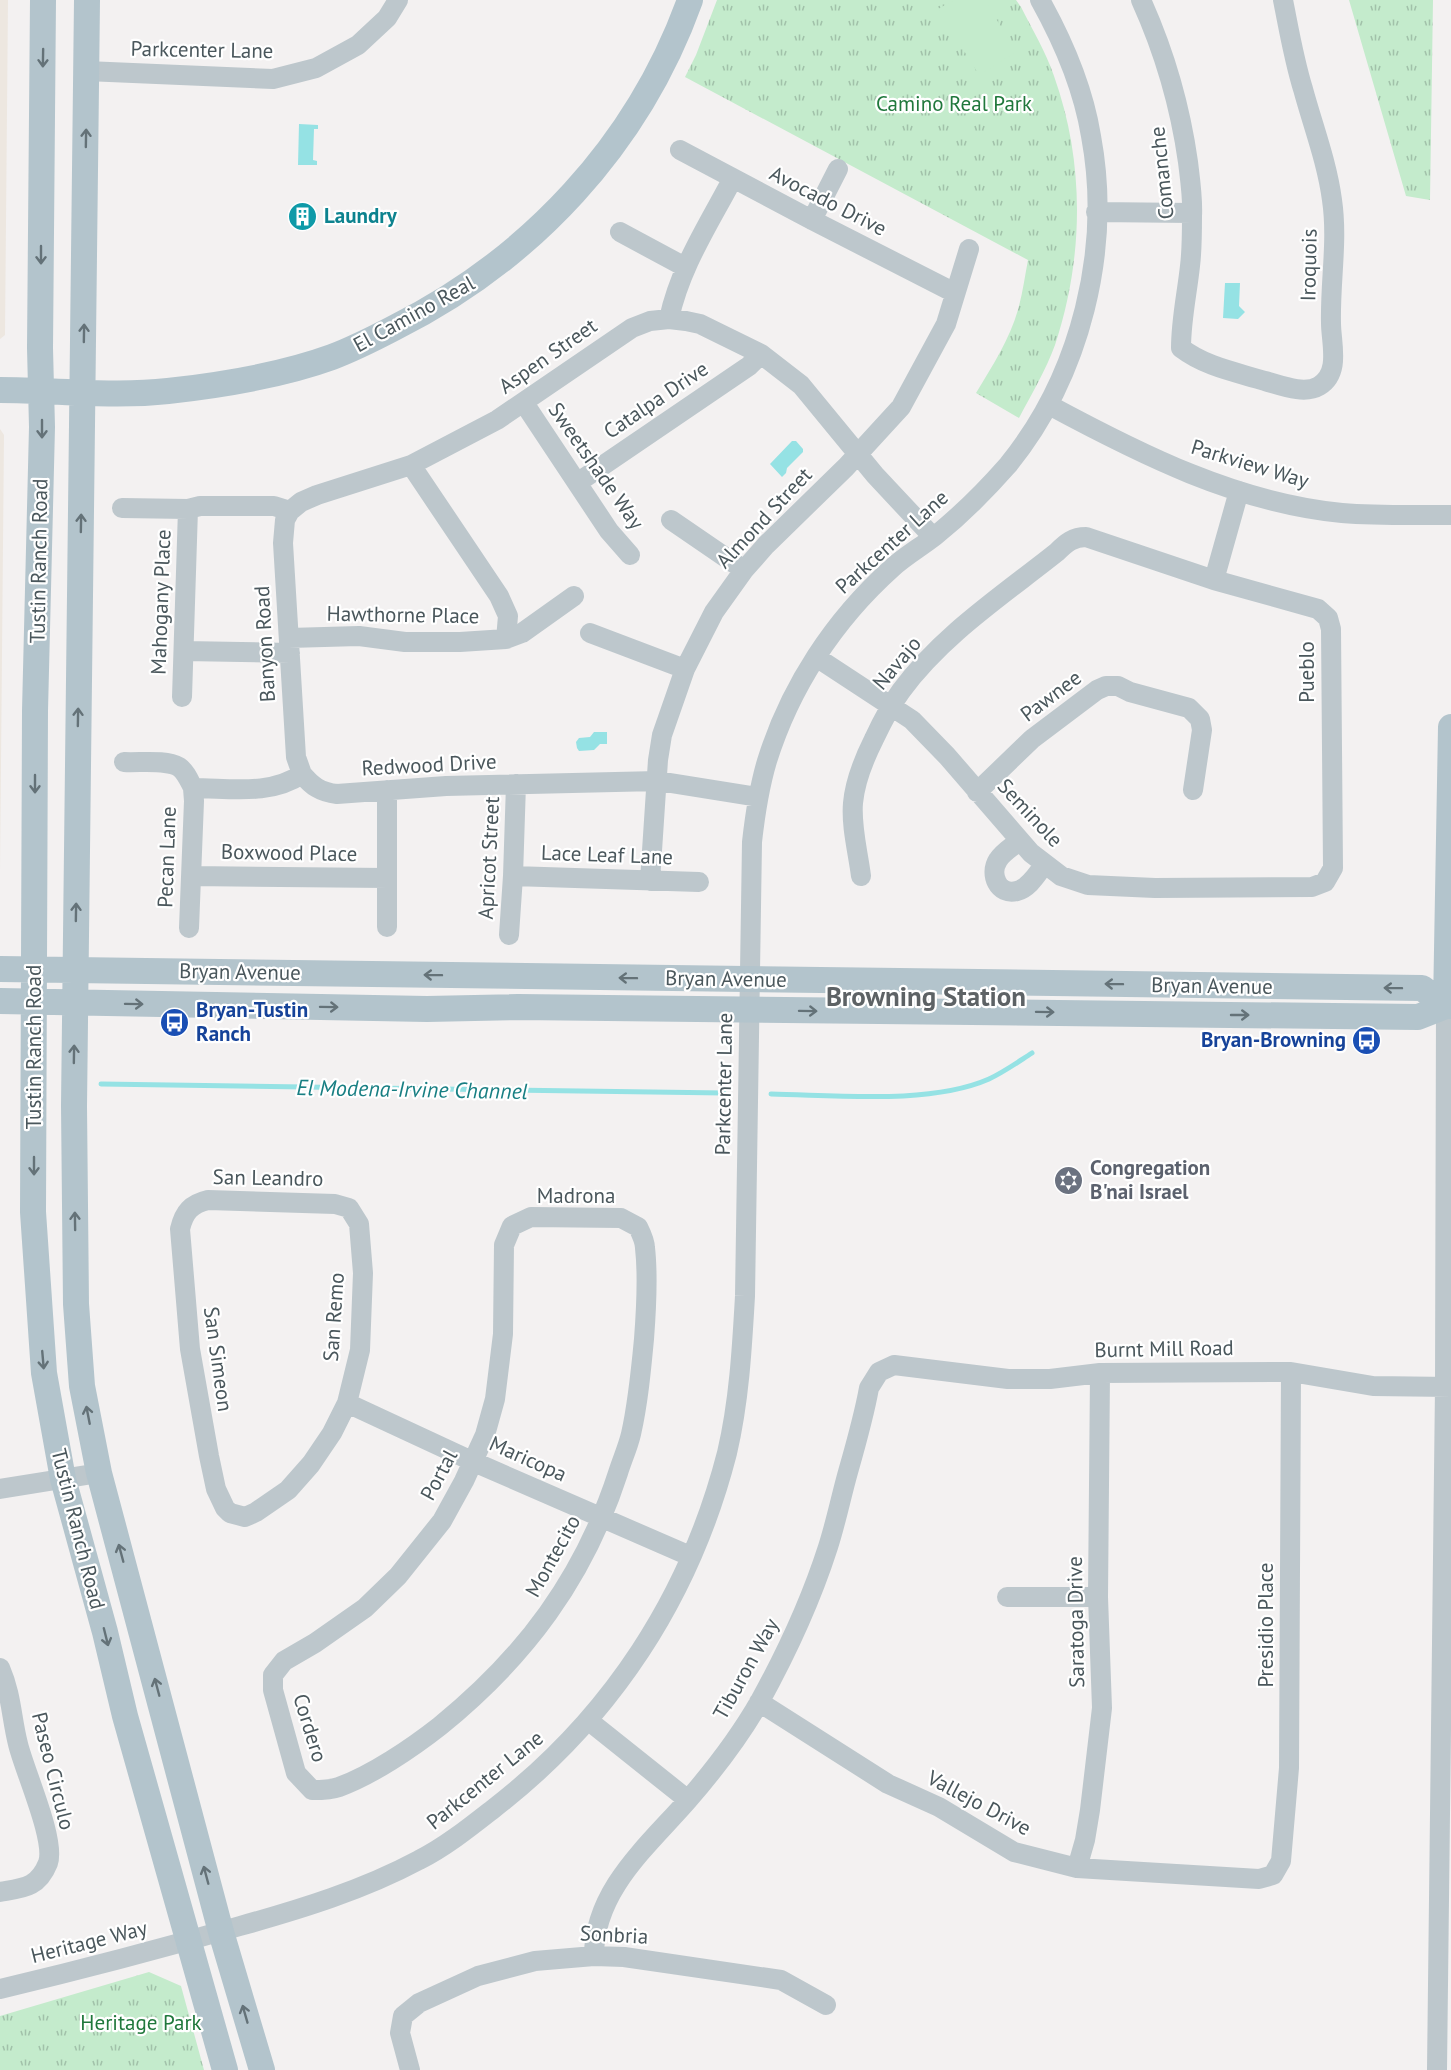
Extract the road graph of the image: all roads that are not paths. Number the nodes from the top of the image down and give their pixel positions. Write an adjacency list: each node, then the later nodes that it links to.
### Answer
1 (44, 0): 23 (main road, Tustin Ranch Road, one-way to 23)
2 (87, 0): 8 (main road, Tustin Ranch Road)
3 (398, 0): 8 (street, Parkcenter Lane)
4 (690, 0): 24 (main road, El Camino Real)
5 (1040, 0): 12 (street, Parkcenter Lane)
6 (1141, 0): 13 (street, Comanche)
7 (1283, 0): 20 (street, Iroquois)
8 (86, 71): 24 (main road, Tustin Ranch Road, one-way to 8)
9 (680, 150): 11 (street, Avocado Drive)
10 (838, 169): 14 (street)
11 (734, 178): 14 (street, Avocado Drive); 17 (street)
12 (1096, 212): 13 (street); 26 (street, Parkcenter Lane)
13 (1192, 213): 20 (street, Comanche)
14 (812, 220): 18 (street, Avocado Drive)
15 (620, 232): 17 (street)
16 (969, 249): 18 (street, Almond Street)
17 (685, 267): 19 (street)
18 (955, 292): 27 (street, Almond Street)
19 (669, 319): 21 (street, Aspen Street); 25 (street, Aspen Street)
20 (1181, 348)
21 (761, 354): 27 (street, Aspen Street); 29 (street, Catalpa Drive)
22 (0, 390): 23 (main road, El Camino Real)
23 (41, 390): 24 (main road, El Camino Real); 73 (main road, Tustin Ranch Road, one-way to 73)
24 (83, 392): 74 (main road, Tustin Ranch Road, one-way to 24)
25 (524, 403): 28 (street, Aspen Street); 29 (street, Sweetshade Way)
26 (1049, 405): 30 (street, Parkview Way); 36 (street, Parkcenter Lane)
27 (858, 455): 36 (street, Aspen Street); 39 (street, Almond Street)
28 (411, 465): 33 (street, Aspen Street); 43 (street)
29 (577, 483): 38 (street, Sweetshade Way)
30 (1239, 491): 34 (street, Parkview Way); 40 (street)
31 (122, 508): 32 (street)
32 (188, 509): 33 (street); 45 (street, Mahogany Place)
33 (290, 511): 44 (street, Banyon Road)
34 (1451, 515)
35 (671, 520): 39 (street)
36 (933, 537): 46 (street, Parkcenter Lane)
37 (1077, 537): 40 (street, Pueblo); 49 (street, Navajo)
38 (630, 555)
39 (744, 570): 47 (street, Almond Street)
40 (1214, 580): 68 (street, Pueblo)
41 (574, 596): 43 (street, Hawthorne Place)
42 (590, 633): 47 (street)
43 (506, 639): 44 (street, Hawthorne Place)
44 (290, 646): 45 (street, Hawthorne Place); 52 (street, Banyon Road)
45 (184, 651): 48 (street, Mahogany Place)
46 (816, 657): 49 (street, Seminole); 59 (street, Parkcenter Lane)
47 (685, 669): 53 (street, Almond Street)
48 (182, 697)
49 (891, 706): 58 (street, Seminole); 64 (street, Navajo)
50 (1451, 727): 79 (main road)
51 (124, 762): 55 (street)
52 (302, 774): 55 (street); 56 (street, Redwood Drive)
53 (658, 781): 54 (street, Redwood Drive); 59 (street, Redwood Drive); 66 (street, Almond Street)
54 (516, 784): 56 (street, Redwood Drive); 63 (street, Apricot Street)
55 (193, 788): 62 (street, Pecan Lane)
56 (387, 790): 65 (street)
57 (1193, 790): 58 (street, Pawnee)
58 (977, 792): 60 (street, Seminole)
59 (758, 797): 75 (street, Parkcenter Lane)
60 (1019, 841): 61 (street, Seminole); 61 (street)
61 (1044, 865): 68 (street, Seminole)
62 (191, 876): 65 (street, Boxwood Place); 70 (street, Pecan Lane)
63 (513, 876): 66 (street, Lace Leaf Lane); 71 (street, Apricot Street)
64 (861, 876)
65 (387, 878): 69 (street)
66 (651, 881): 67 (street, Lace Leaf Lane)
67 (699, 882)
68 (1324, 882)
69 (387, 927)
70 (189, 928)
71 (509, 935)
72 (0, 969): 73 (main road, Bryan Avenue)
73 (35, 969): 74 (main road, Bryan Avenue); 77 (main road, Tustin Ranch Road)
74 (75, 970): 75 (main road, Bryan Avenue, one-way to 74); 78 (main road, Tustin Ranch Road)
75 (750, 979): 79 (main road, Bryan Avenue, one-way to 75); 80 (street, Parkcenter Lane)
76 (0, 1001): 77 (main road, Bryan Avenue)
77 (35, 1002): 78 (main road, Bryan Avenue); 93 (main road, Tustin Ranch Road, one-way to 93)
78 (75, 1003): 80 (main road, Bryan Avenue, one-way to 80); 92 (main road, Tustin Ranch Road, one-way to 78)
79 (1449, 1006): 80 (main road, Bryan Avenue, one-way to 79); 85 (street)
80 (749, 1010): 97 (street, Parkcenter Lane)
81 (349, 1208): 82 (street, San Leandro); 90 (street, San Remo)
82 (188, 1209): 95 (street, San Simeon)
83 (512, 1226): 84 (street, Madrona); 91 (street, Portal)
84 (638, 1227): 96 (street, Montecito)
85 (1448, 1275): 89 (street)
86 (879, 1372): 87 (street, Burnt Mill Road); 102 (street, Tiburon Way)
87 (1100, 1372): 88 (street, Burnt Mill Road); 99 (street, Saratoga Drive)
88 (1291, 1372): 89 (street, Burnt Mill Road); 108 (street, Presidio Place)
89 (1448, 1387): 107 (street)
90 (347, 1403): 91 (street, Maricopa); 95 (street, San Remo)
91 (474, 1461): 96 (street, Maricopa); 101 (street, Portal)
92 (99, 1473): 93 (street); 110 (main road, Tustin Ranch Road, one-way to 92)
93 (63, 1479): 94 (street); 111 (main road, Tustin Ranch Road, one-way to 111)
94 (0, 1489)
95 (230, 1513)
96 (602, 1518): 97 (street, Maricopa); 104 (street, Montecito)
97 (690, 1556): 103 (street, Parkcenter Lane)
98 (1006, 1597): 99 (street)
99 (1098, 1597): 106 (street, Saratoga Drive)
100 (0, 1668): 109 (street, Paseo Circulo)
101 (273, 1675): 104 (street, Cordero)
102 (759, 1702): 105 (street, Tiburon Way); 106 (street, Vallejo Drive)
103 (589, 1721): 105 (street); 110 (street, Parkcenter Lane)
104 (312, 1790)
105 (688, 1800): 112 (street, Tiburon Way)
106 (1077, 1868): 108 (street, Vallejo Drive)
107 (1445, 1869): 118 (street)
108 (1273, 1875)
109 (0, 1892)
110 (221, 1932): 111 (street, Parkcenter Lane); 116 (main road, Tustin Ranch Road, one-way to 110)
111 (190, 1941): 113 (street, Heritage Way); 115 (main road, Tustin Ranch Road)
112 (594, 1956): 114 (street, Sonbria); 117 (street, Sonbria)
113 (0, 1989)
114 (826, 2005)
115 (225, 2070)
116 (262, 2070)
117 (410, 2070)
118 (1437, 2070)

